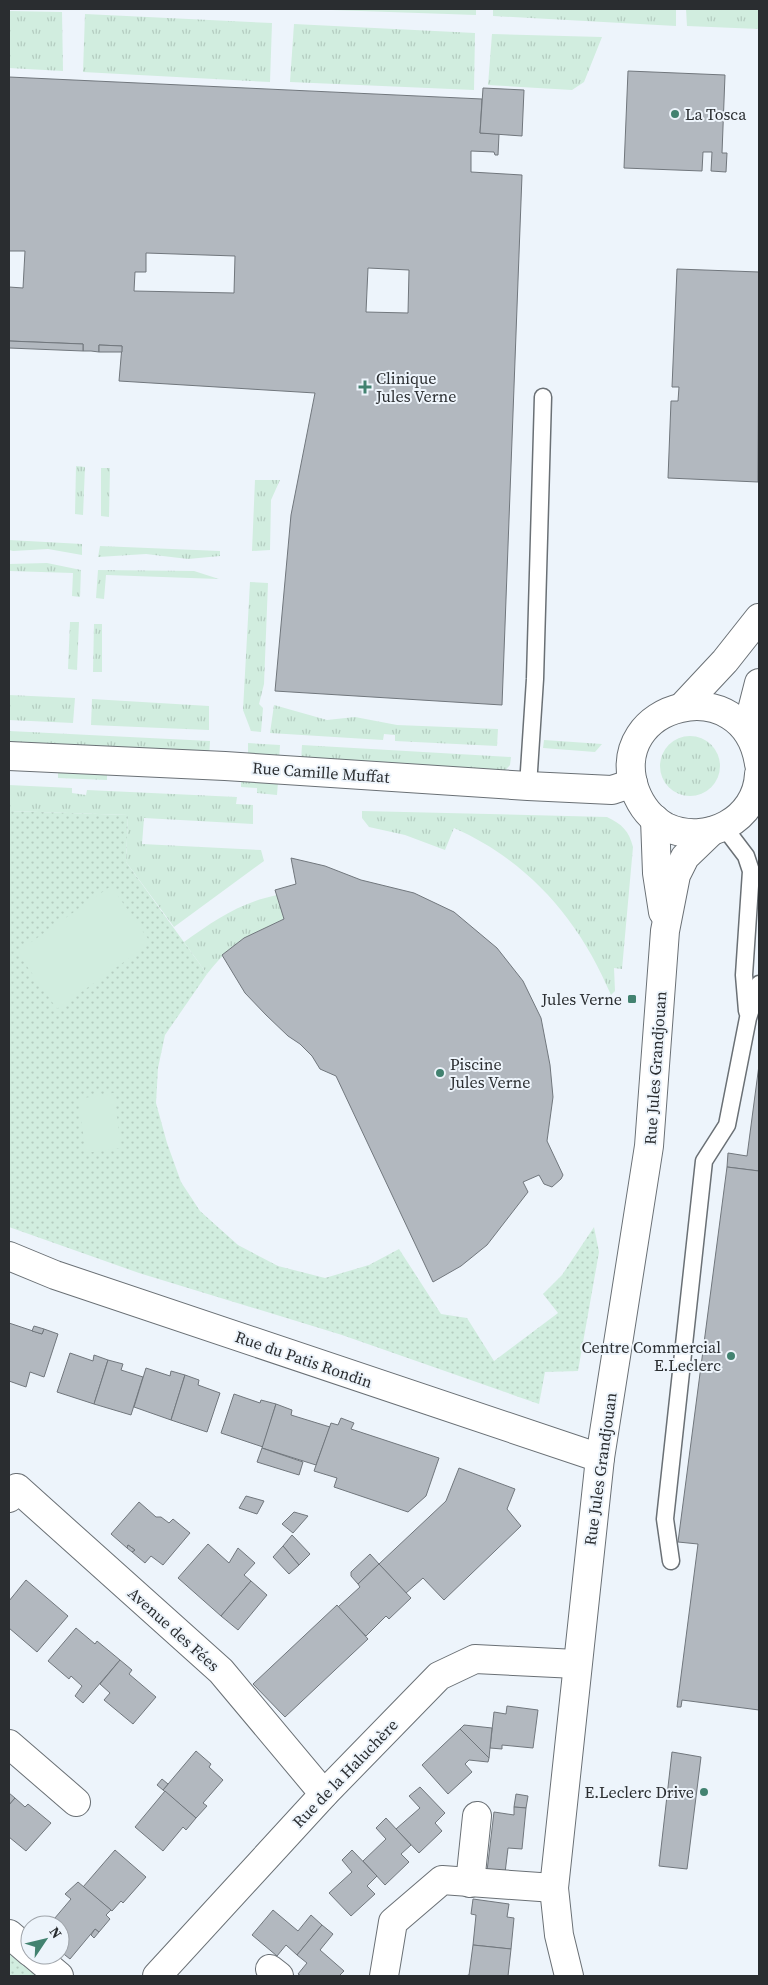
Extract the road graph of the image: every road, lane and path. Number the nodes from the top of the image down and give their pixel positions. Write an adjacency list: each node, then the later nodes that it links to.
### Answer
1 (542, 397): 8 (lane)
2 (759, 618): 4 (street)
3 (759, 682): 6 (street)
4 (682, 707): 6 (street); 7 (street)
5 (9, 756): 8 (street, Rue Camille Muffat)
6 (757, 767): 10 (street)
7 (633, 783): 8 (street, Rue Camille Muffat); 9 (street)
8 (528, 786)
9 (655, 819): 10 (street); 11 (street, Rue Jules Grandjouan)
10 (718, 829): 11 (street, Rue Jules Grandjouan); 13 (lane)
11 (666, 931): 15 (street, Rue Jules Grandjouan)
12 (759, 984): 13 (lane)
13 (748, 1018): 17 (lane)
14 (9, 1256): 15 (street, Rue du Patis Rondin)
15 (600, 1458): 18 (street, Rue Jules Grandjouan)
16 (9, 1498): 20 (street, Avenue des Fées)
17 (671, 1561)
18 (576, 1664): 20 (street, Rue de la Haluchère); 24 (street, Rue Jules Grandjouan)
19 (9, 1744): 21 (street)
20 (324, 1794): 29 (street, Rue de la Haluchère)
21 (76, 1802)
22 (477, 1816): 23 (street)
23 (470, 1883): 24 (street); 30 (street)
24 (554, 1888): 31 (street, Rue Jules Grandjouan)
25 (9, 1934): 26 (street)
26 (20, 1943)
27 (46, 1965): 28 (street)
28 (59, 1976)
29 (157, 1976)
30 (384, 1976)
31 (569, 1976)

